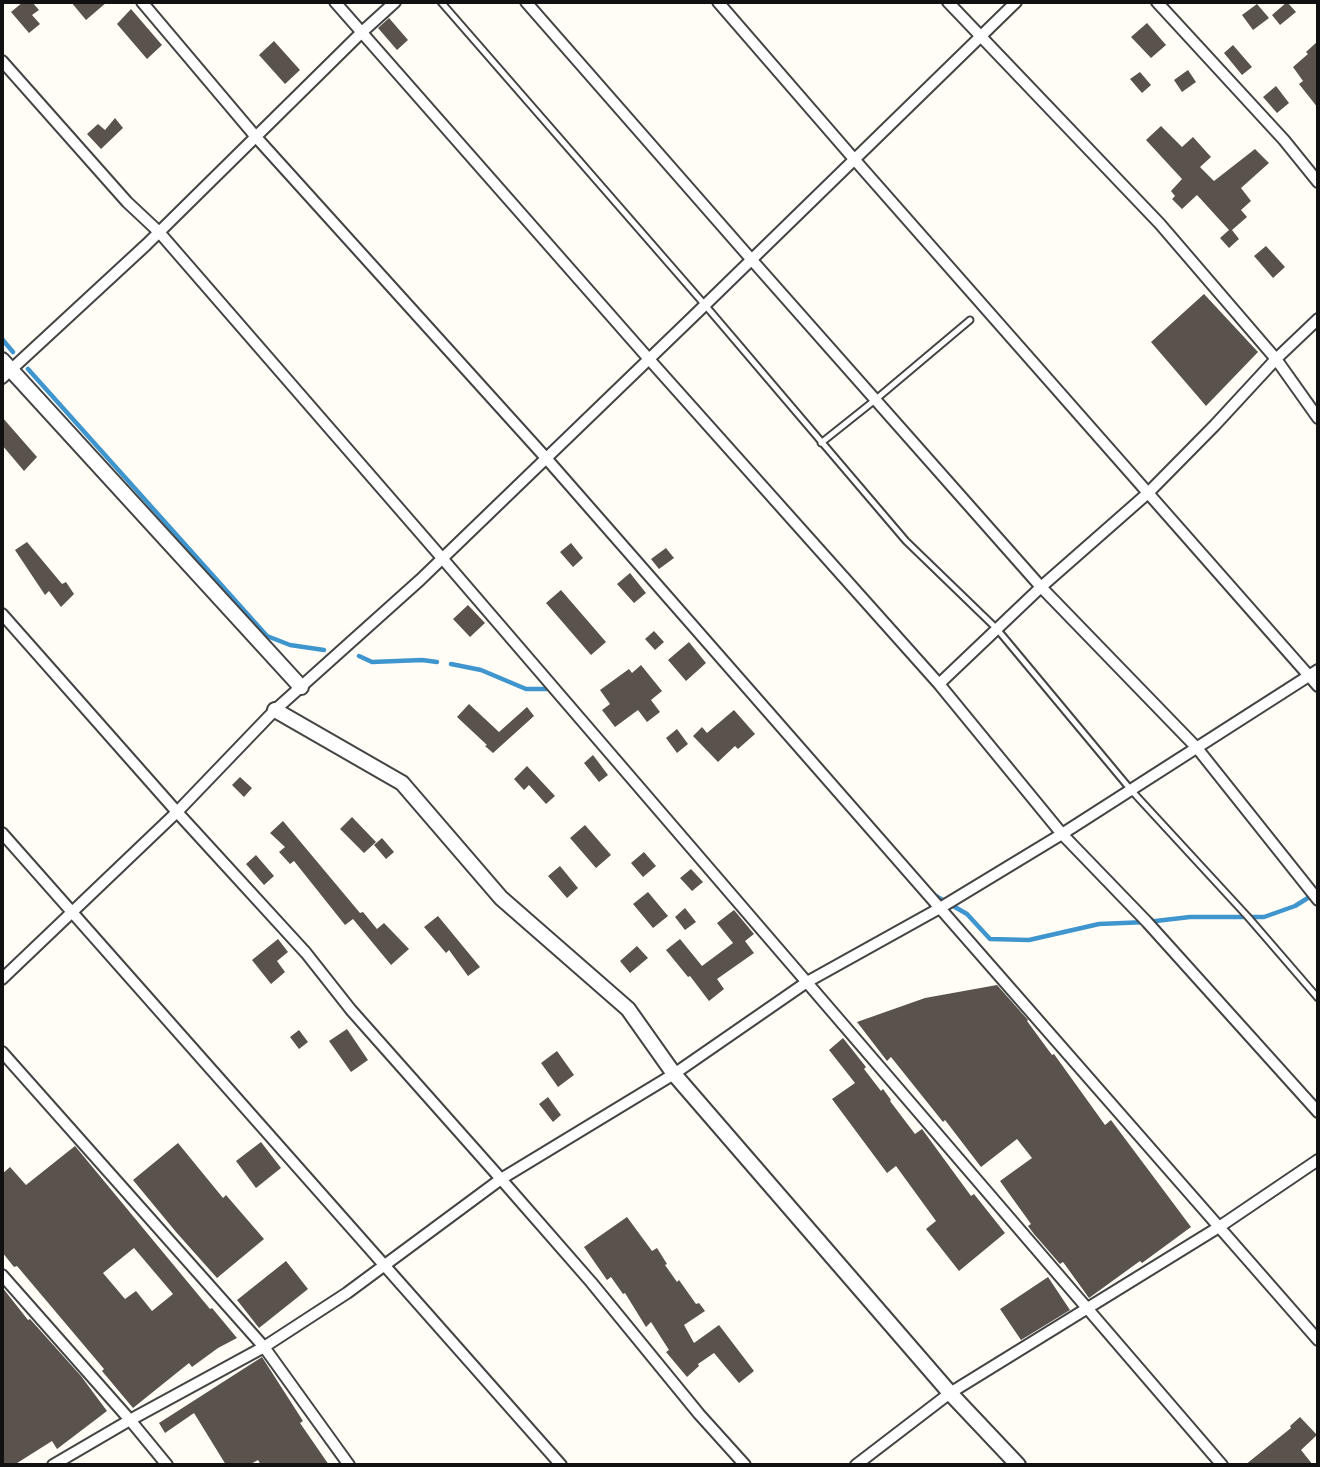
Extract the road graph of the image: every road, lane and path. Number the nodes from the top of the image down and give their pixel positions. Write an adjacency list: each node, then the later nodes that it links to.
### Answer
1 (142, 2): 13 (street)
2 (335, 2): 10 (street)
3 (395, 2): 10 (street)
4 (441, 2): 18 (lane)
5 (526, 2): 17 (street)
6 (718, 2): 14 (street)
7 (948, 2): 11 (street)
8 (1016, 2): 11 (street)
9 (1157, 2): 15 (street)
10 (362, 32): 13 (street); 21 (street)
11 (981, 36): 14 (street); 22 (street)
12 (2, 61): 16 (street)
13 (256, 136): 16 (street); 27 (street)
14 (854, 159): 17 (street); 28 (street)
15 (1318, 182)
16 (159, 232): 23 (street); 29 (street)
17 (751, 259): 18 (street); 24 (street)
18 (705, 305): 21 (street); 26 (lane)
19 (1318, 319): 22 (street)
20 (970, 320): 24 (lane)
21 (649, 358): 27 (street); 34 (street)
22 (1276, 359): 25 (street); 28 (street)
23 (5, 370): 36 (street)
24 (876, 400): 26 (lane); 30 (street)
25 (1318, 418)
26 (821, 443): 32 (lane)
27 (546, 458): 29 (street); 44 (street)
28 (1148, 493): 30 (street); 33 (street)
29 (442, 558): 36 (street); 47 (street)
30 (1041, 587): 32 (street); 38 (street)
31 (2, 614): 40 (street)
32 (996, 629): 34 (street); 39 (lane)
33 (1314, 673): 35 (street); 38 (street)
34 (939, 684): 42 (street)
35 (1318, 686)
36 (301, 687): 37 (street)
37 (275, 710): 40 (street); 50 (street)
38 (1197, 748): 39 (street); 43 (street)
39 (1131, 790): 42 (street); 48 (lane)
40 (177, 812): 45 (street); 53 (street)
41 (2, 833): 45 (street)
42 (1062, 834): 44 (street); 51 (street)
43 (1318, 900)
44 (940, 908): 47 (street); 54 (street)
45 (71, 912): 46 (street); 55 (street)
46 (2, 979)
47 (807, 982): 50 (street); 57 (street)
48 (1318, 998)
49 (2, 1052): 59 (street)
50 (674, 1074): 53 (street); 60 (street)
51 (1318, 1112)
52 (1318, 1160): 54 (street)
53 (502, 1179): 55 (street); 66 (street)
54 (1219, 1227): 57 (street); 58 (street)
55 (384, 1266): 59 (street); 65 (street)
56 (2, 1275): 61 (street)
57 (1088, 1308): 60 (street); 69 (street)
58 (1318, 1340)
59 (264, 1347): 61 (street); 64 (street)
60 (950, 1393): 67 (street); 68 (street)
61 (130, 1420): 62 (street); 63 (street)
62 (53, 1465)
63 (167, 1465)
64 (349, 1465)
65 (561, 1465)
66 (746, 1465)
67 (856, 1465)
68 (1018, 1465)
69 (1222, 1465)

